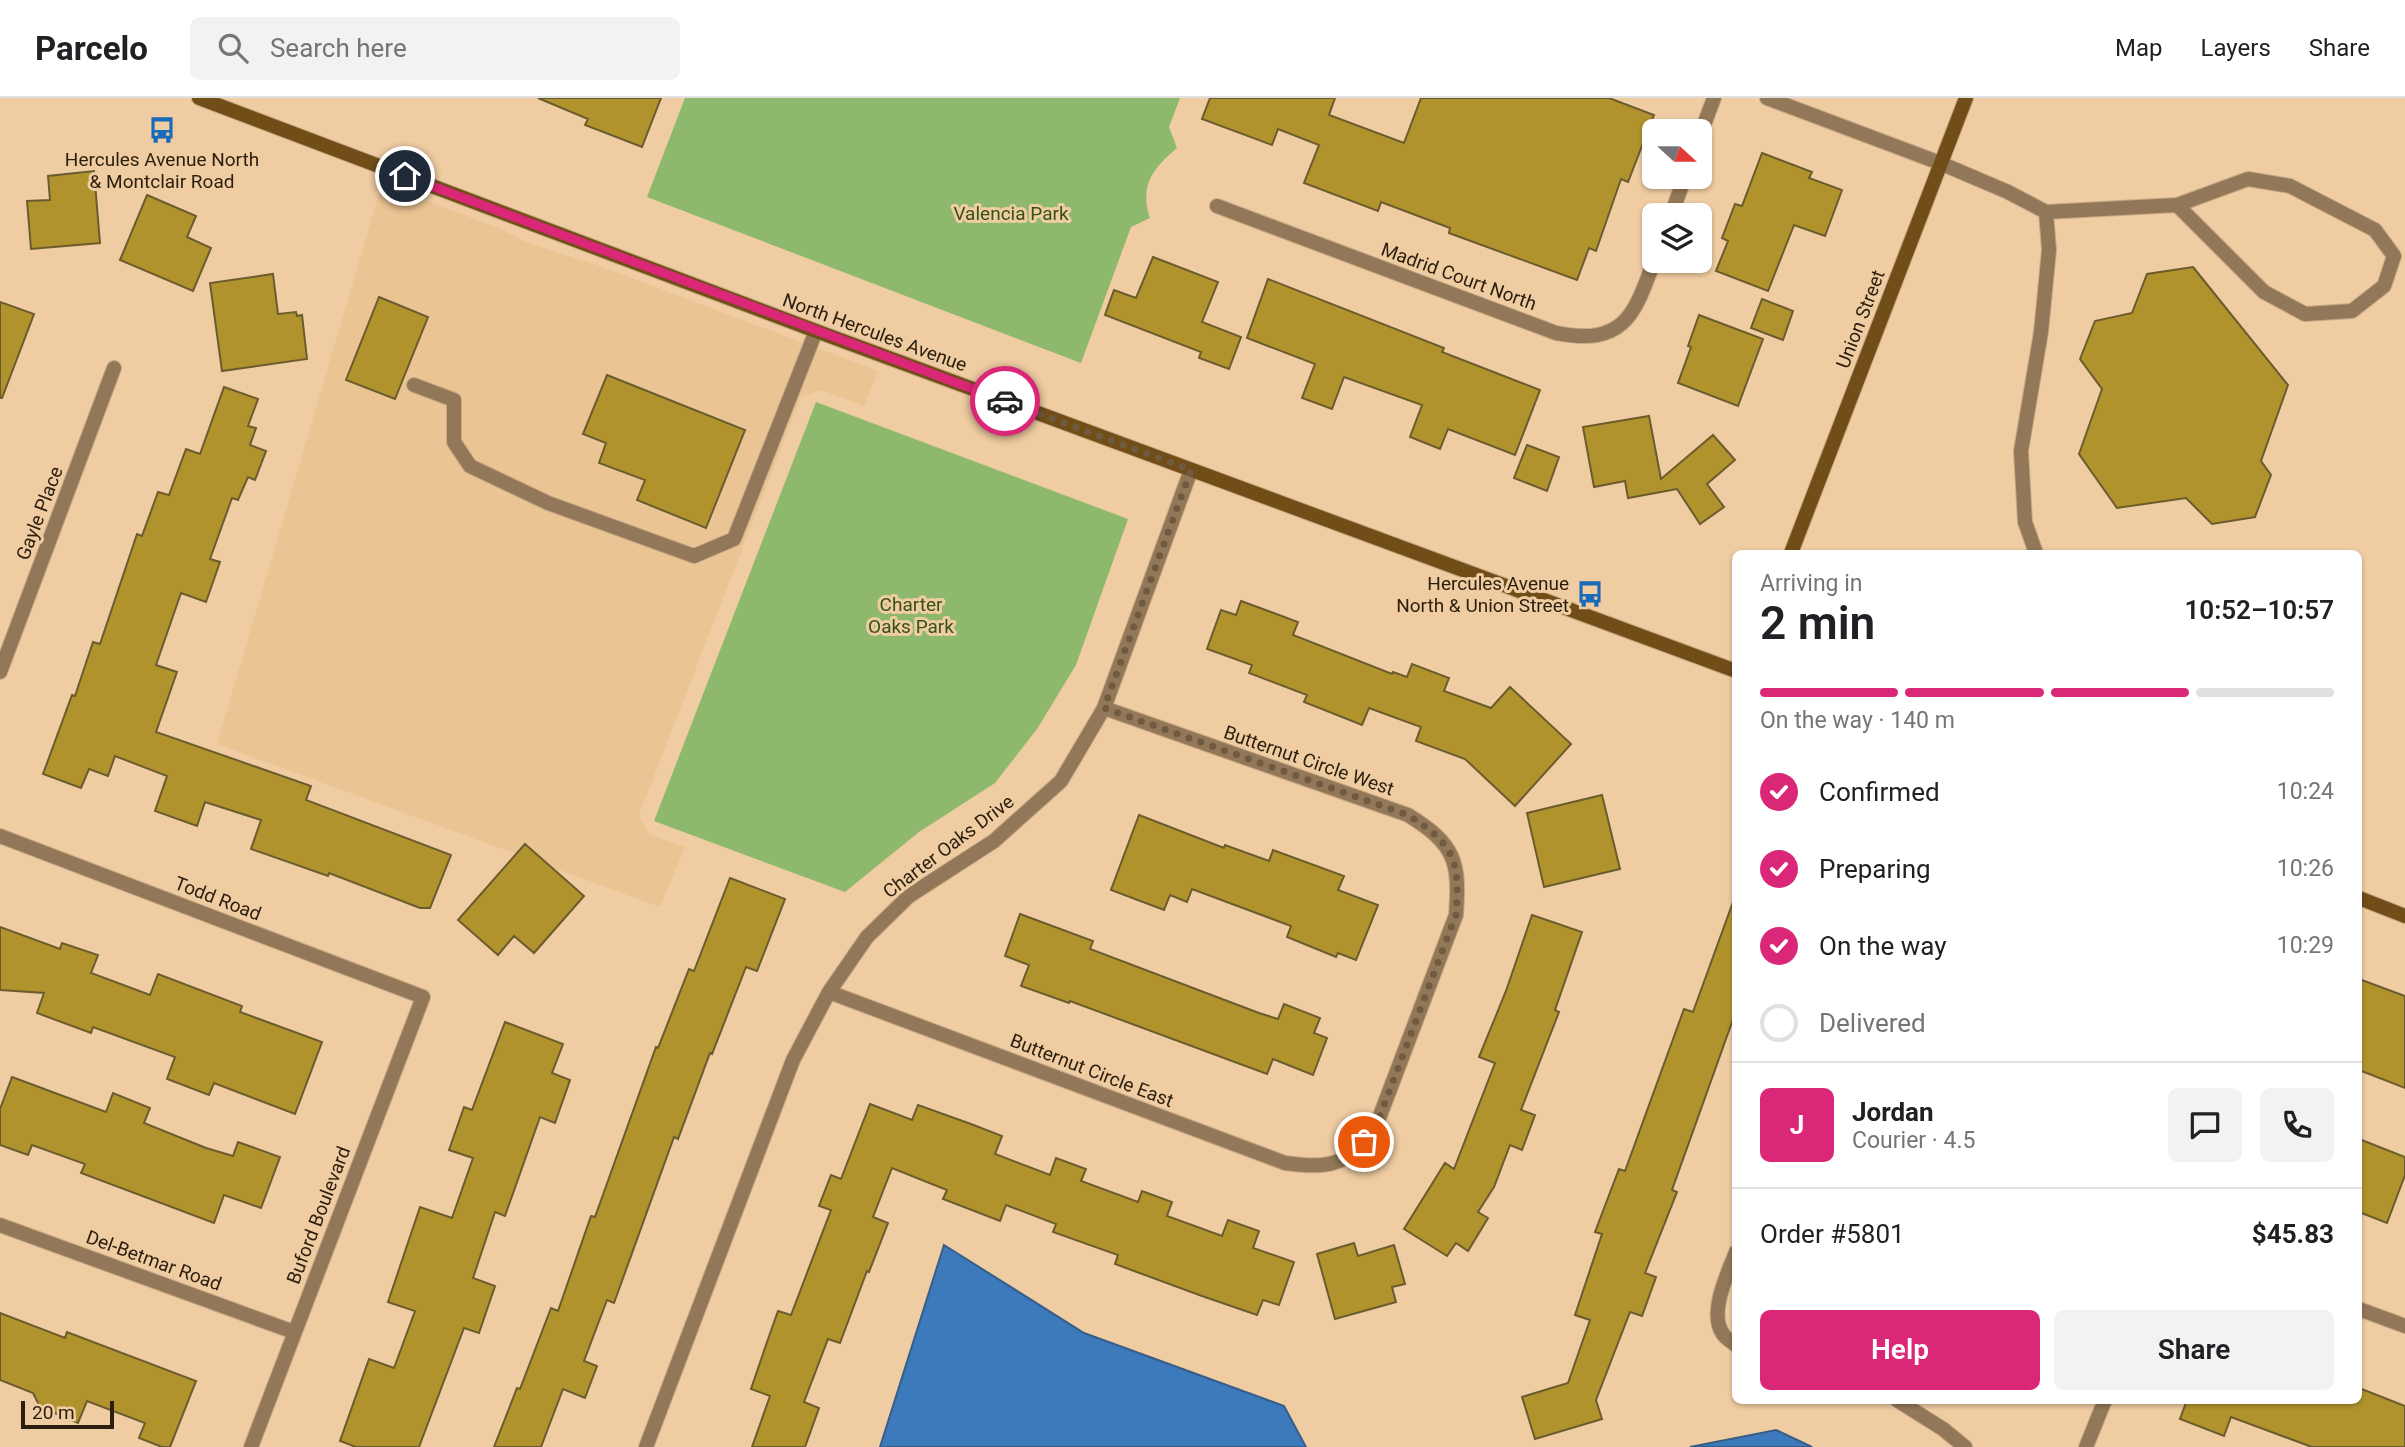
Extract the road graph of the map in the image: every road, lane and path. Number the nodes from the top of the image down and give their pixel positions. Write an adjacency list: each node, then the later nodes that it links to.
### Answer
1 (199, 98): 11 (street, North Hercules Avenue)
2 (1714, 98): 5 (street)
3 (1767, 98): 6 (street)
4 (1966, 98): 6 (street, Union Street)
5 (1706, 119)
6 (1940, 163): 9 (street); 15 (street, Union Street)
7 (2177, 205): 7 (street); 9 (street)
8 (1217, 206): 10 (street, Madrid Court North)
9 (2046, 212): 16 (street)
10 (1650, 273)
11 (816, 331): 13 (street); 14 (street, North Hercules Avenue)
12 (114, 368): 18 (street, Gayle Place)
13 (414, 385)
14 (1191, 470): 17 (street, North Hercules Avenue); 19 (street, Charter Oaks Drive)
15 (1792, 550)
16 (2034, 550)
17 (1732, 670)
18 (0, 672)
19 (1104, 708): 23 (street, Charter Oaks Drive); 25 (street, Butternut Circle West)
20 (0, 836): 24 (street, Todd Road)
21 (2362, 899): 22 (street)
22 (2405, 916)
23 (829, 992): 25 (street, Butternut Circle East); 35 (street, Charter Oaks Drive)
24 (423, 997): 30 (street, Buford Boulevard)
25 (1345, 1159)
26 (0, 1225): 30 (street, Del-Betmar Road)
27 (1732, 1262): 31 (street)
28 (2362, 1310): 29 (street)
29 (2405, 1326)
30 (294, 1332): 34 (street, Buford Boulevard)
31 (1732, 1342)
32 (1903, 1404): 36 (street)
33 (2103, 1404): 37 (street)
34 (251, 1447)
35 (646, 1447)
36 (1965, 1447)
37 (2086, 1447)

